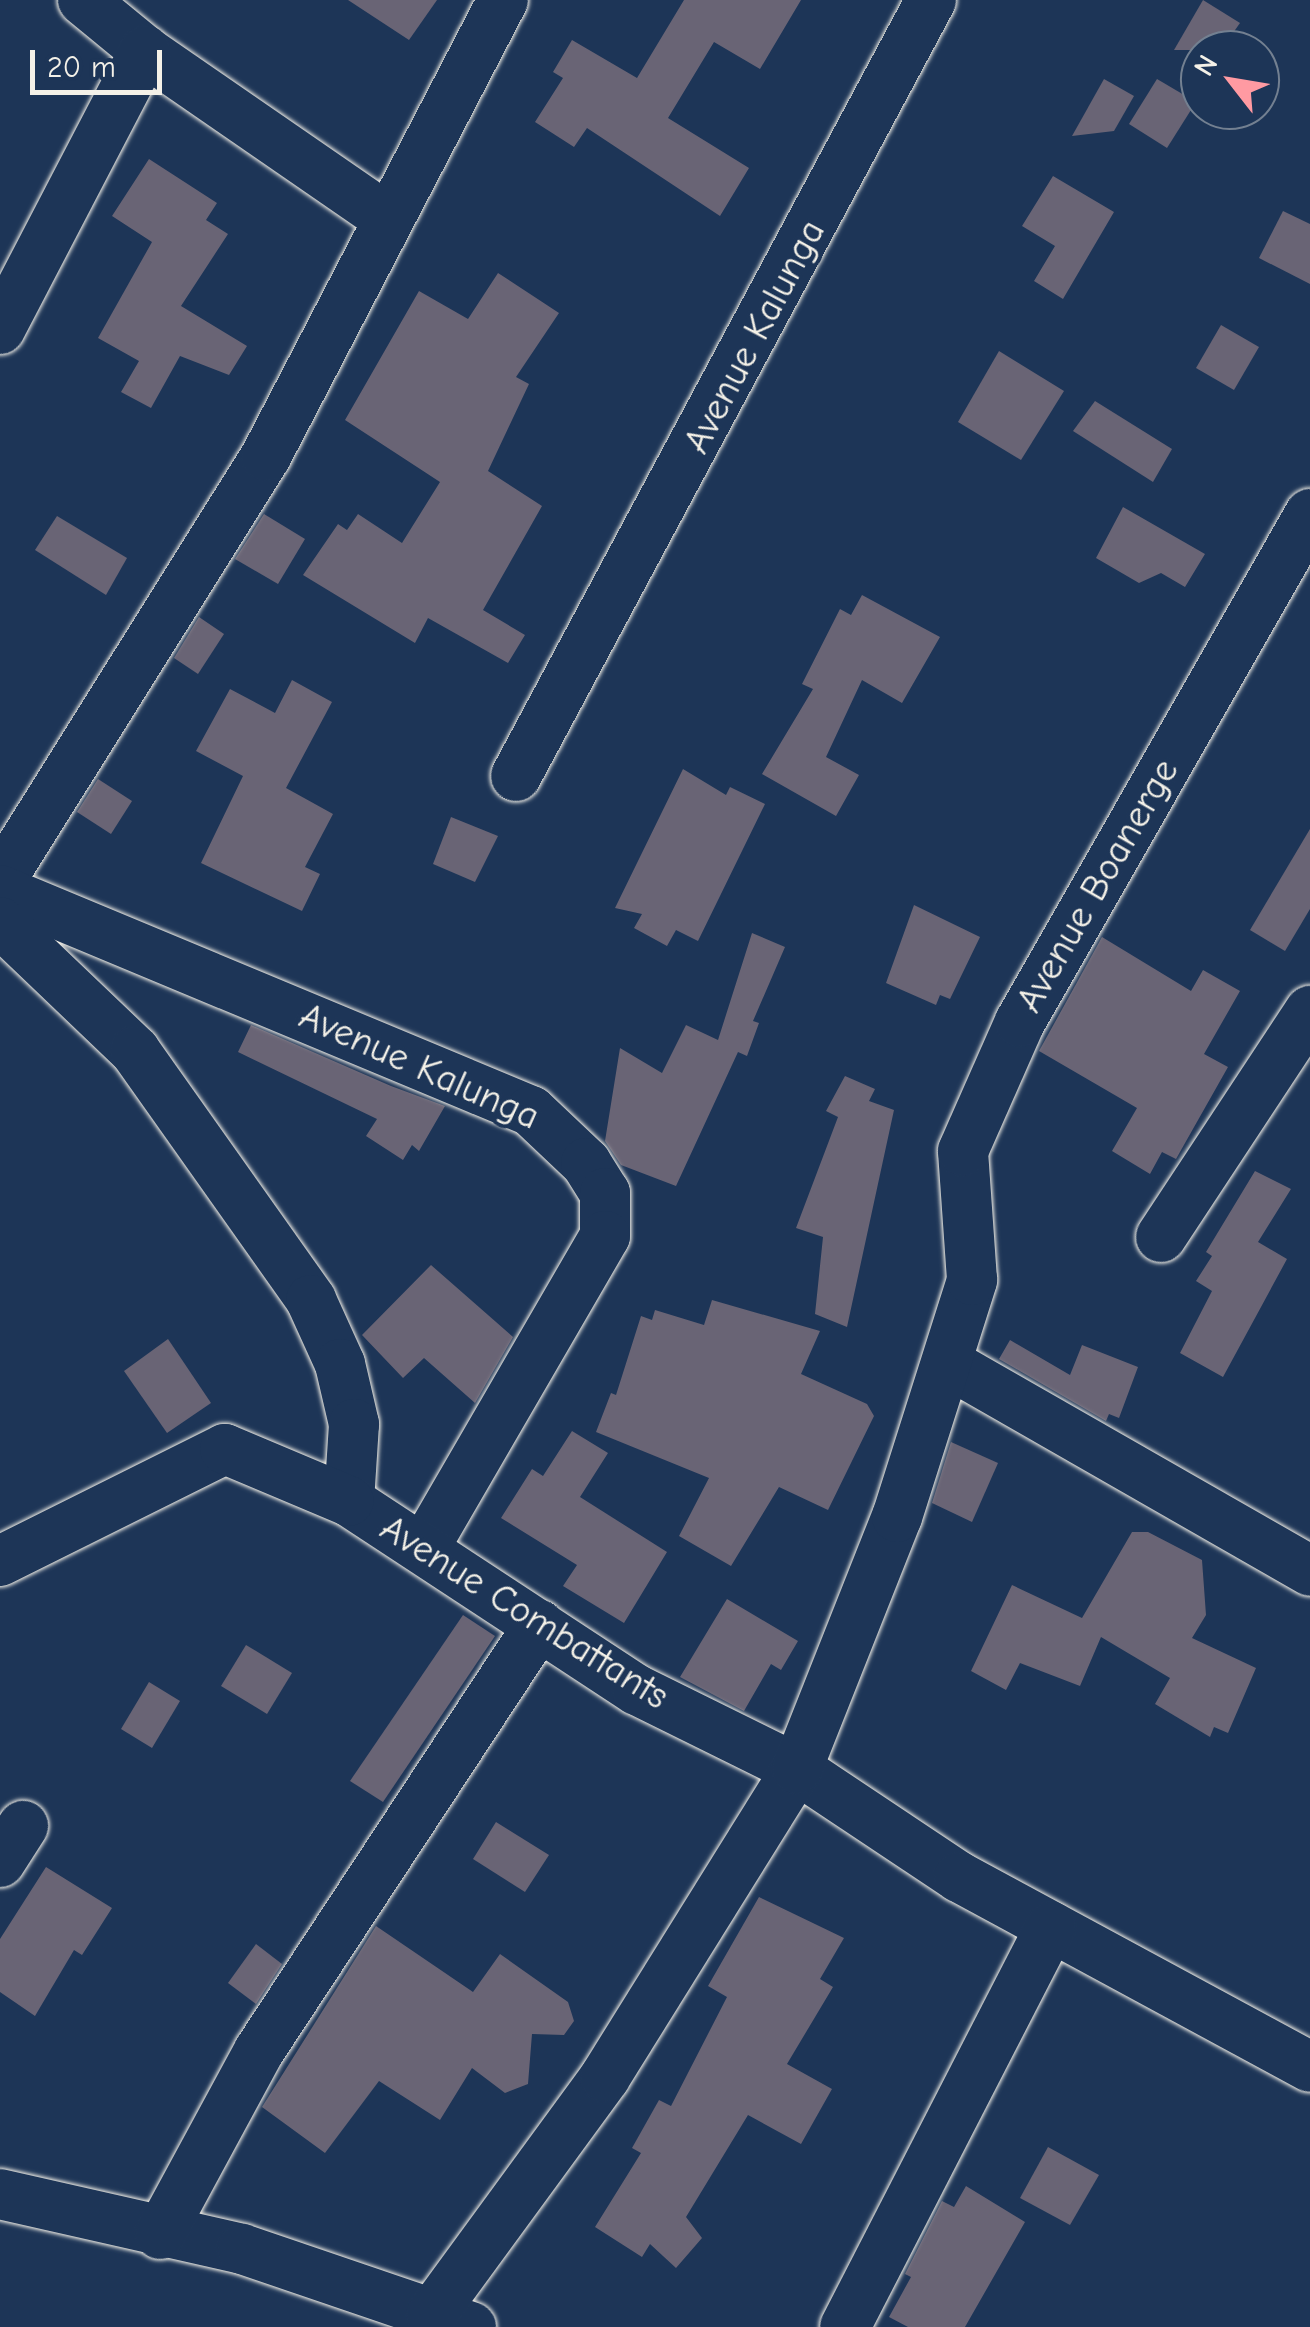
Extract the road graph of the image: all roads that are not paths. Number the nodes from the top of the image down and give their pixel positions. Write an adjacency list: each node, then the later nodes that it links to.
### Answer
1 (82, 0): 4 (street)
2 (503, 0): 5 (street)
3 (932, 0): 8 (street, Avenue Kalunga)
4 (145, 52): 5 (street); 6 (street)
5 (386, 218): 9 (street)
6 (0, 329)
7 (1310, 514): 14 (street, Avenue Boanerge)
8 (516, 776)
9 (0, 881)
10 (0, 890): 16 (street, Avenue Kalunga)
11 (0, 922): 15 (street, Avenue Combattants)
12 (1310, 1011): 13 (street)
13 (1161, 1237)
14 (949, 1364): 18 (street); 20 (street, Avenue Boanerge)
15 (349, 1502): 16 (street, Avenue Combattants); 17 (street)
16 (424, 1548): 19 (street, Avenue Combattants)
17 (0, 1561)
18 (1310, 1571)
19 (539, 1625): 20 (street, Avenue Combattants); 24 (street)
20 (797, 1769): 21 (street, Avenue Combattants); 25 (street, Avenue Boanerge)
21 (1051, 1927): 22 (street, Avenue Combattants); 26 (street)
22 (1310, 2067)
23 (0, 2194): 24 (street)
24 (160, 2234): 25 (street)
25 (451, 2321)
26 (845, 2327)

